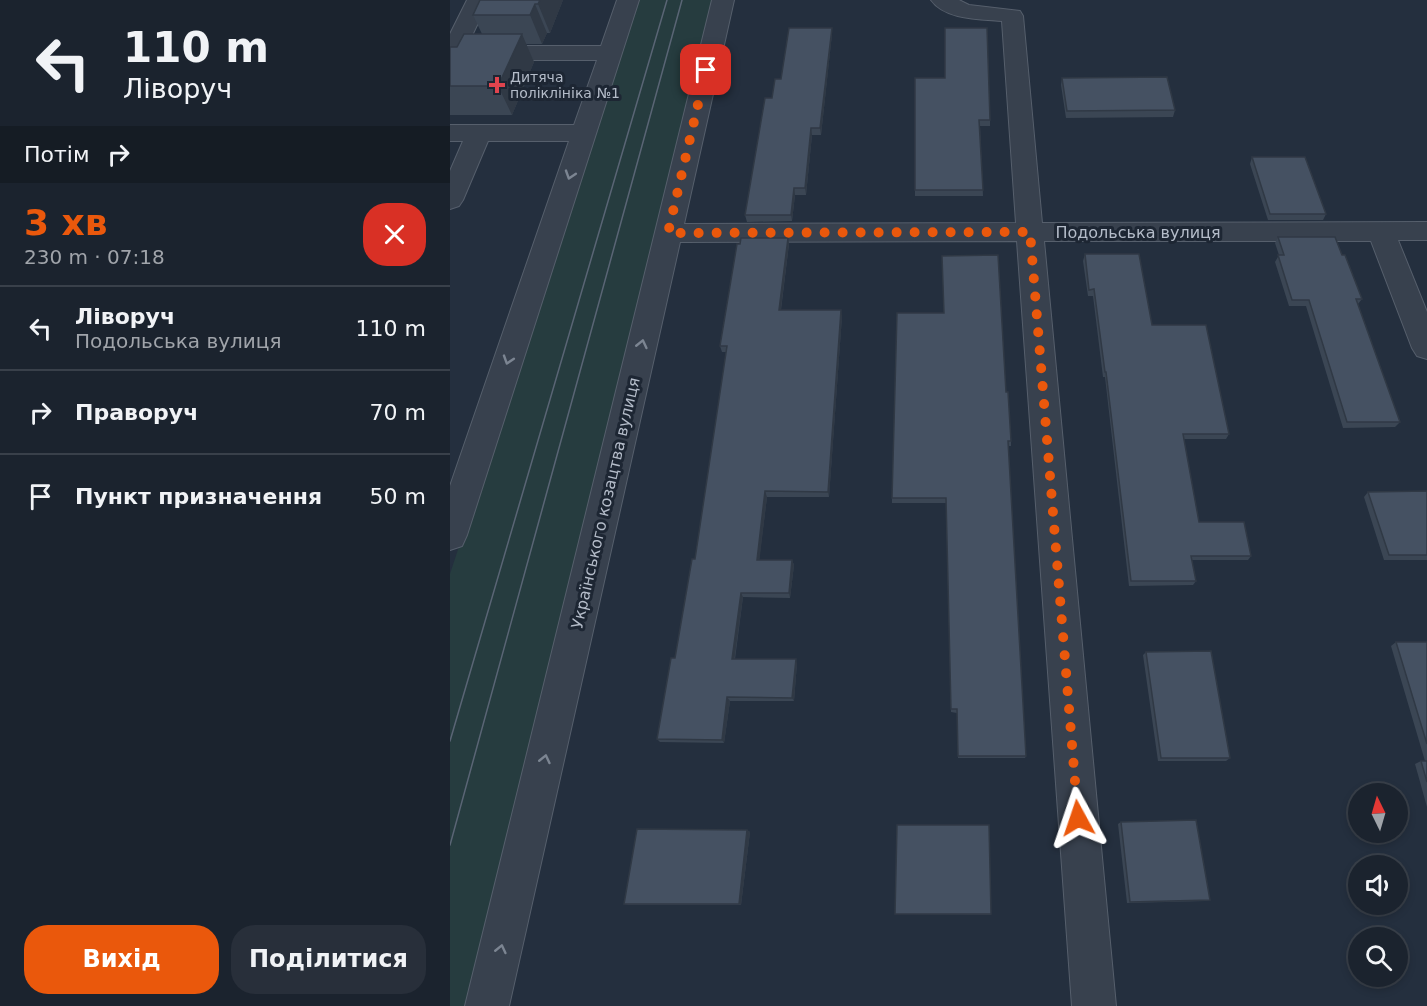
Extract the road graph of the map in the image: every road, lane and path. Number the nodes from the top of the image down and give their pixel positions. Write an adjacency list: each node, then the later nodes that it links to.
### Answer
1 (478, 0): 5 (street)
2 (628, 0): 6 (street)
3 (723, 0): 14 (street, Українського козацтва вулиця)
4 (942, 0): 13 (street)
5 (451, 53): 6 (street)
6 (611, 53): 9 (street)
7 (450, 133): 8 (street)
8 (479, 133): 9 (street); 10 (street)
9 (584, 133): 16 (street, one-way to 16)
10 (450, 200)
11 (1381, 231): 12 (street, Подольська вулиця); 13 (street, Подольська вулиця); 15 (street)
12 (1427, 231)
13 (1030, 232): 14 (street, Подольська вулиця); 18 (street)
14 (668, 233): 17 (street, Українського козацтва вулиця, one-way to 14)
15 (1427, 348)
16 (450, 534)
17 (488, 1006)
18 (1094, 1006)

